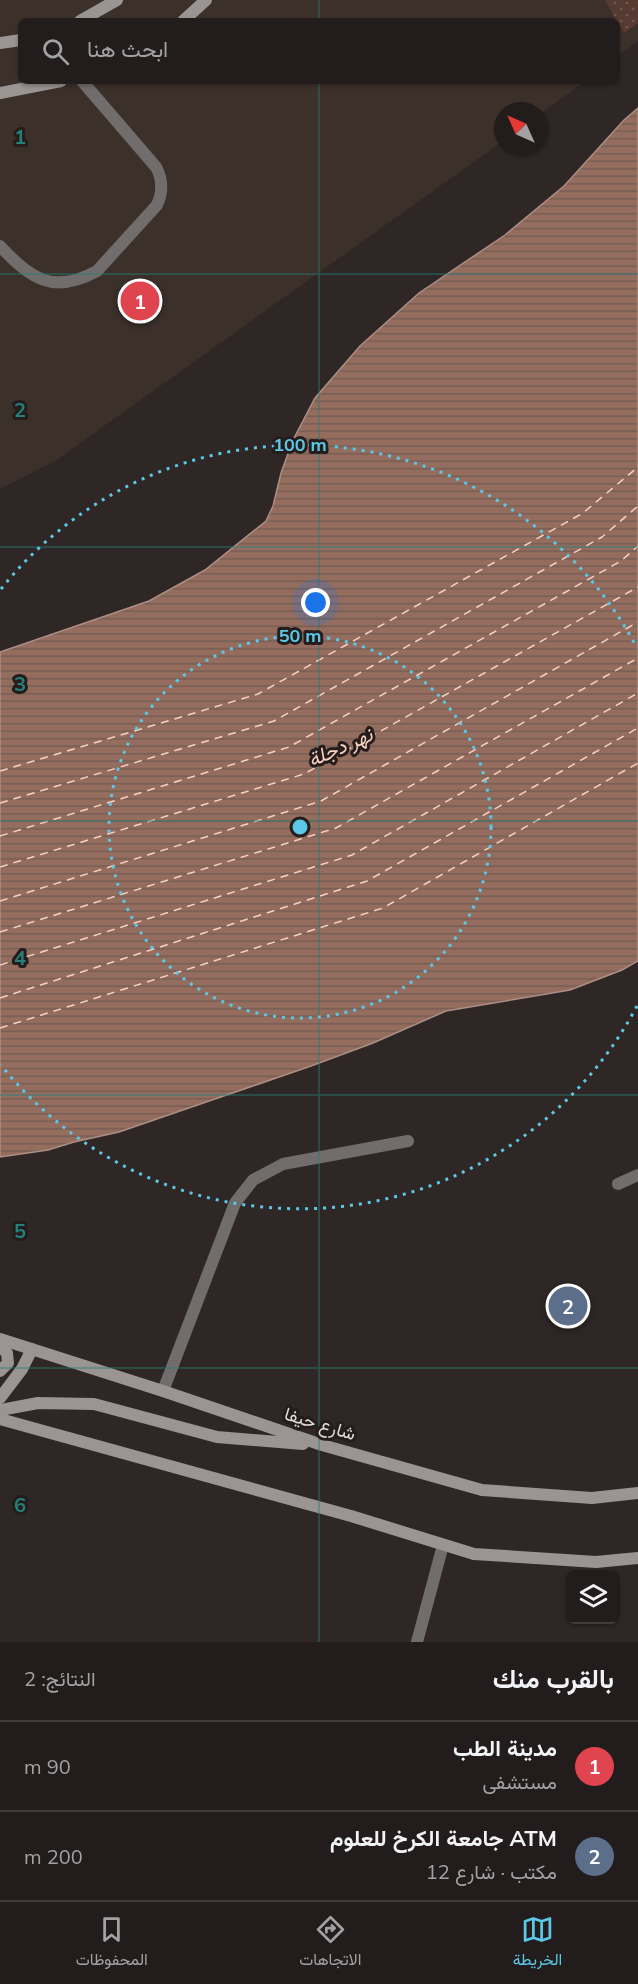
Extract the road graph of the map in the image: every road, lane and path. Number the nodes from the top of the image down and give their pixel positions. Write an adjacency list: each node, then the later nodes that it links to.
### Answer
1 (117, 0): 3 (main road)
2 (206, 0): 4 (main road)
3 (85, 18)
4 (186, 18)
5 (18, 40): 6 (main road)
6 (0, 43)
7 (46, 84): 9 (main road)
8 (85, 84): 10 (street)
9 (0, 93)
10 (0, 246)
11 (408, 1141): 18 (street)
12 (638, 1176): 13 (street)
13 (618, 1184)
14 (0, 1339): 16 (main road, شارع حيفا)
15 (0, 1347): 17 (main road)
16 (32, 1349): 18 (main road, شارع حيفا); 19 (main road)
17 (0, 1371)
18 (164, 1391): 22 (main road, شارع حيفا)
19 (0, 1398)
20 (0, 1410): 22 (main road)
21 (0, 1419): 24 (main road)
22 (322, 1445): 23 (main road, شارع حيفا)
23 (638, 1493)
24 (443, 1545): 25 (main road); 26 (street)
25 (638, 1558)
26 (417, 1642)

